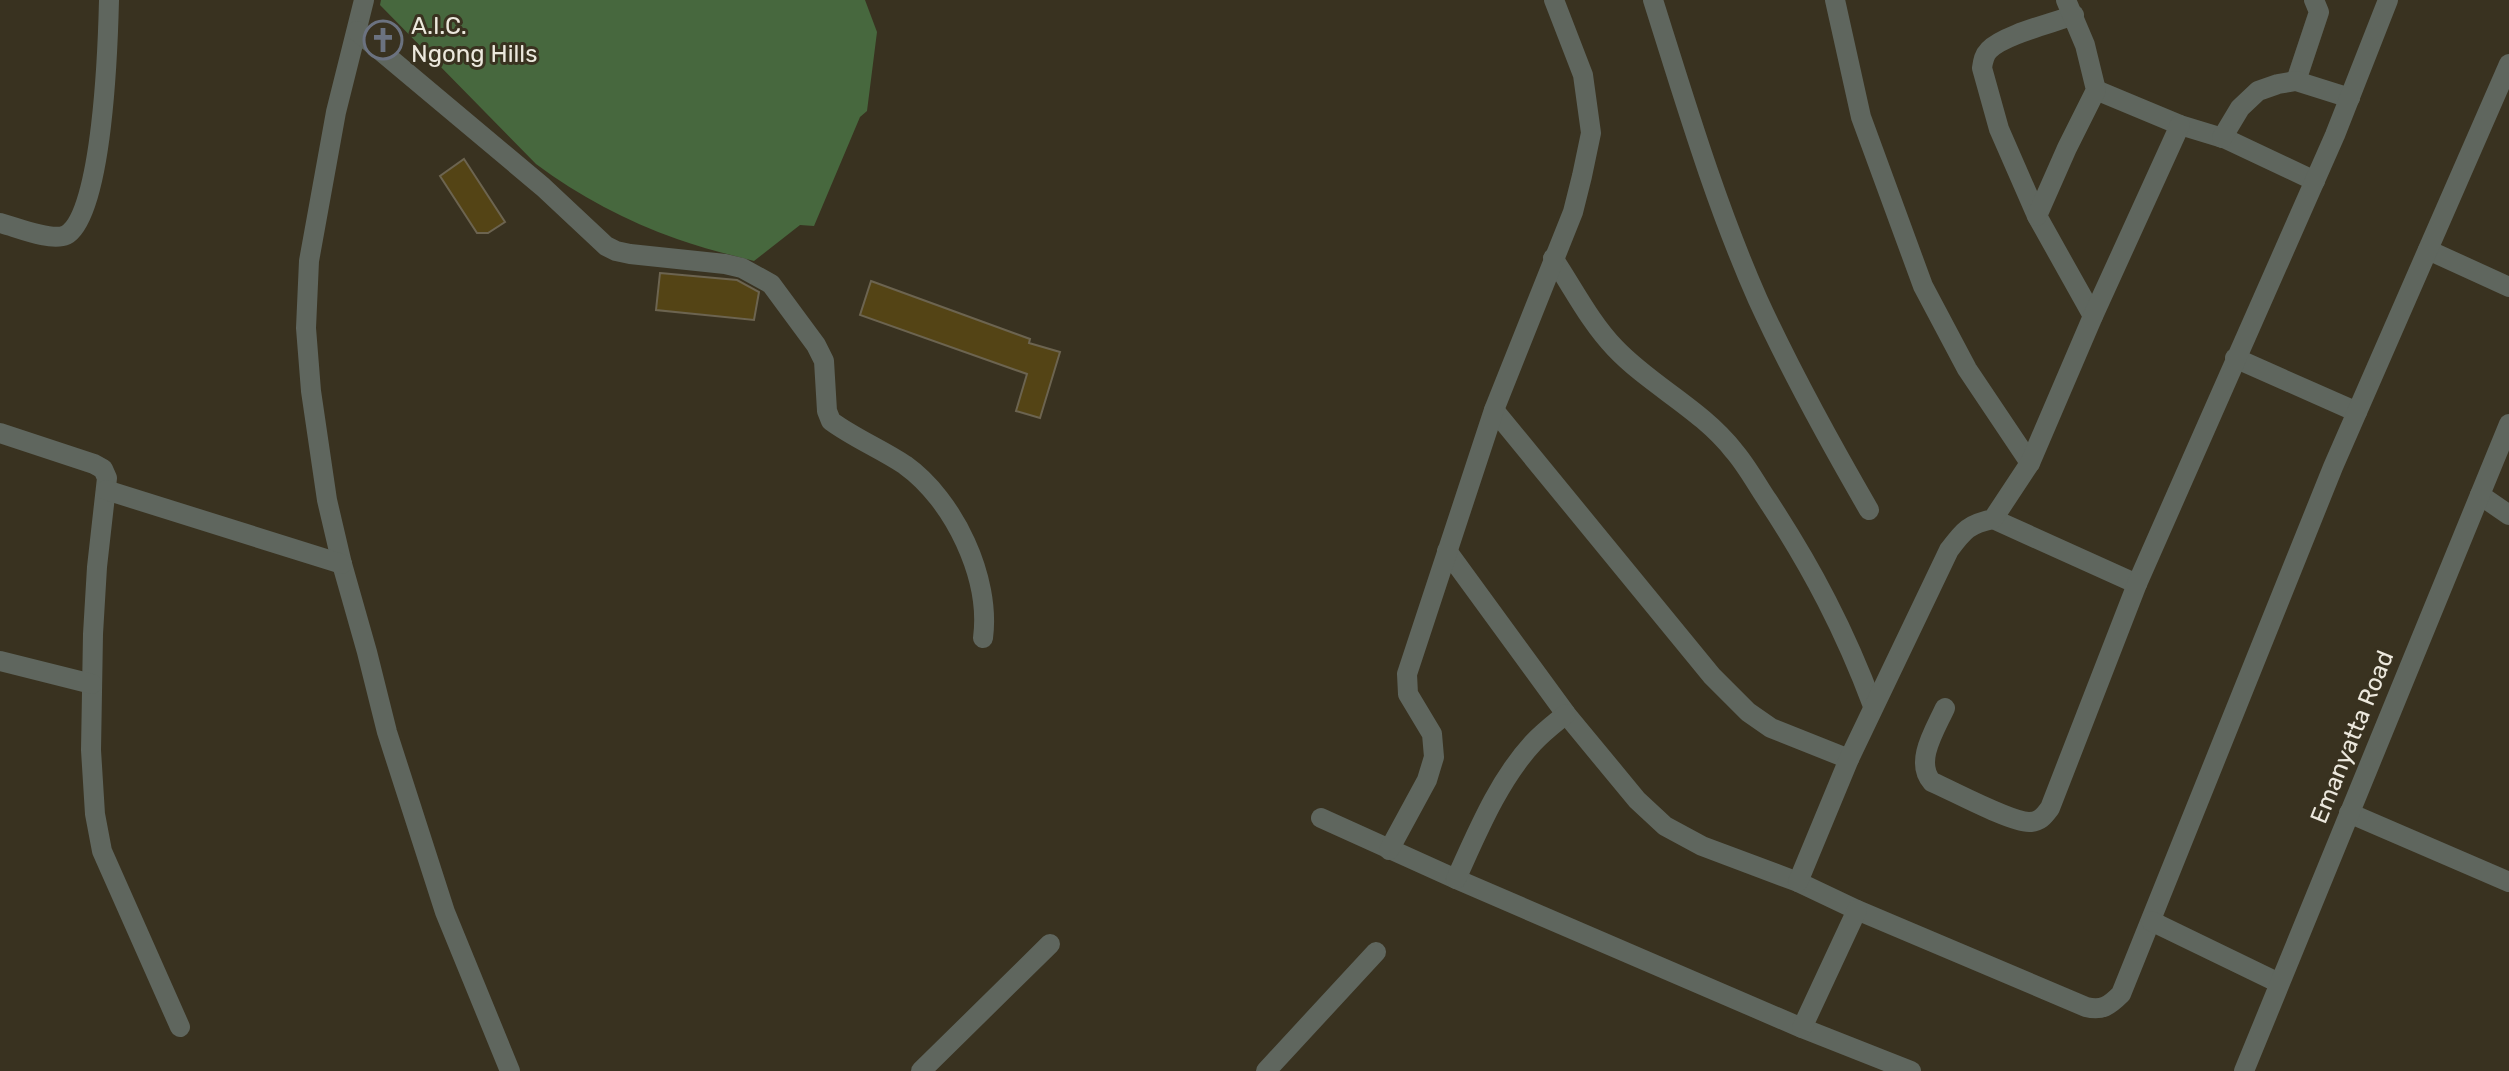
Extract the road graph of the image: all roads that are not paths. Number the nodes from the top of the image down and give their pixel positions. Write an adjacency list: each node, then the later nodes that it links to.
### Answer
1 (109, 0): 18 (street)
2 (364, 0): 9 (street)
3 (1554, 0): 20 (street)
4 (1653, 0): 31 (street)
5 (1835, 0): 28 (street)
6 (2314, 0): 11 (street)
7 (2388, 0): 13 (street)
8 (2070, 8): 12 (street); 17 (street)
9 (357, 31): 35 (street); 37 (street)
10 (2509, 64): 19 (street)
11 (2296, 81): 13 (street); 15 (street)
12 (2096, 90): 14 (street); 17 (street)
13 (2350, 98): 16 (street)
14 (2180, 125): 15 (street); 22 (street)
15 (2222, 138): 16 (street)
16 (2315, 181): 23 (street)
17 (2037, 216): 22 (street)
18 (0, 223)
19 (2428, 250): 21 (street); 25 (street)
20 (1553, 258): 24 (street); 40 (street)
21 (2509, 287)
22 (2093, 316): 28 (street)
23 (2235, 358): 25 (street); 36 (street)
24 (1494, 410): 34 (street); 43 (street)
25 (2357, 412): 51 (street)
26 (2509, 424): 30 (street, Emanyatta Road)
27 (0, 433): 29 (street)
28 (2030, 463): 33 (street)
29 (106, 490): 35 (street); 39 (street)
30 (2480, 495): 32 (street); 44 (street, Emanyatta Road)
31 (1869, 510)
32 (2509, 515)
33 (1993, 519): 36 (street); 40 (street)
34 (1447, 551): 42 (street); 46 (street)
35 (342, 564): 57 (street)
36 (2137, 584): 41 (street)
37 (983, 638)
38 (0, 661): 39 (street)
39 (92, 684): 55 (street)
40 (1873, 706): 43 (street)
41 (1945, 708)
42 (1566, 714): 47 (street); 48 (street)
43 (1849, 759): 48 (street)
44 (2349, 813): 49 (street); 54 (street, Emanyatta Road)
45 (1321, 818): 46 (street)
46 (1389, 850): 47 (street)
47 (1456, 879): 56 (street)
48 (1798, 882): 50 (street)
49 (2509, 882)
50 (1857, 910): 51 (street); 56 (street)
51 (2151, 921): 54 (street)
52 (1050, 944): 58 (street)
53 (1376, 952): 59 (street)
54 (2279, 983): 61 (street, Emanyatta Road)
55 (180, 1027)
56 (1802, 1028): 60 (street)
57 (510, 1071)
58 (921, 1071)
59 (1266, 1071)
60 (1911, 1071)
61 (2244, 1071)

